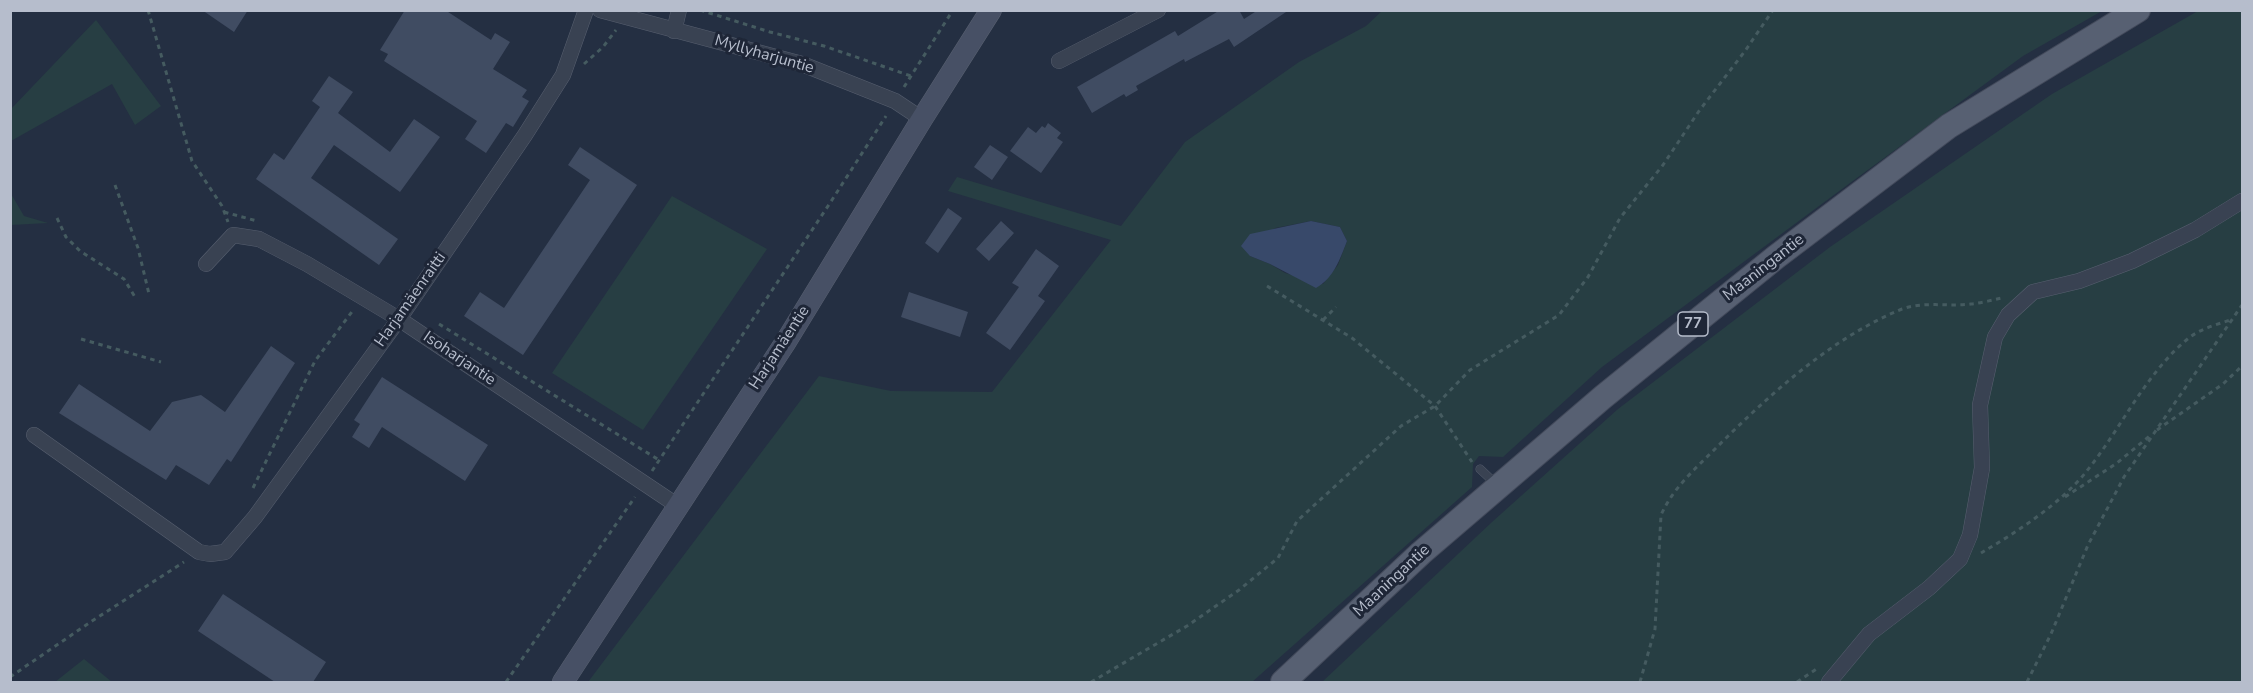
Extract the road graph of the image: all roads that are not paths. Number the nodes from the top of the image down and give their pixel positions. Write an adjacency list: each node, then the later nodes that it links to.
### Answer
1 (586, 10): 12 (street, Harjamäenraitti)
2 (600, 10): 7 (street, Myllyharjuntie)
3 (679, 10): 7 (street)
4 (991, 10): 9 (street, Harjamäentie)
5 (1158, 10): 8 (street)
6 (2138, 10): 15 (main road, Maaningantie / 77)
7 (674, 31): 9 (street, Myllyharjuntie)
8 (1059, 61)
9 (922, 118): 16 (street, Harjamäentie)
10 (2242, 201): 19 (street)
11 (206, 264): 12 (street, Isoharjantie)
12 (399, 319): 13 (street, Harjamäenraitti); 16 (street, Isoharjantie)
13 (34, 435)
14 (1480, 469): 15 (lane)
15 (1499, 487): 18 (main road, Maaningantie / 77)
16 (678, 506): 17 (street, Harjamäentie)
17 (563, 682)
18 (1282, 682)
19 (1829, 682)

